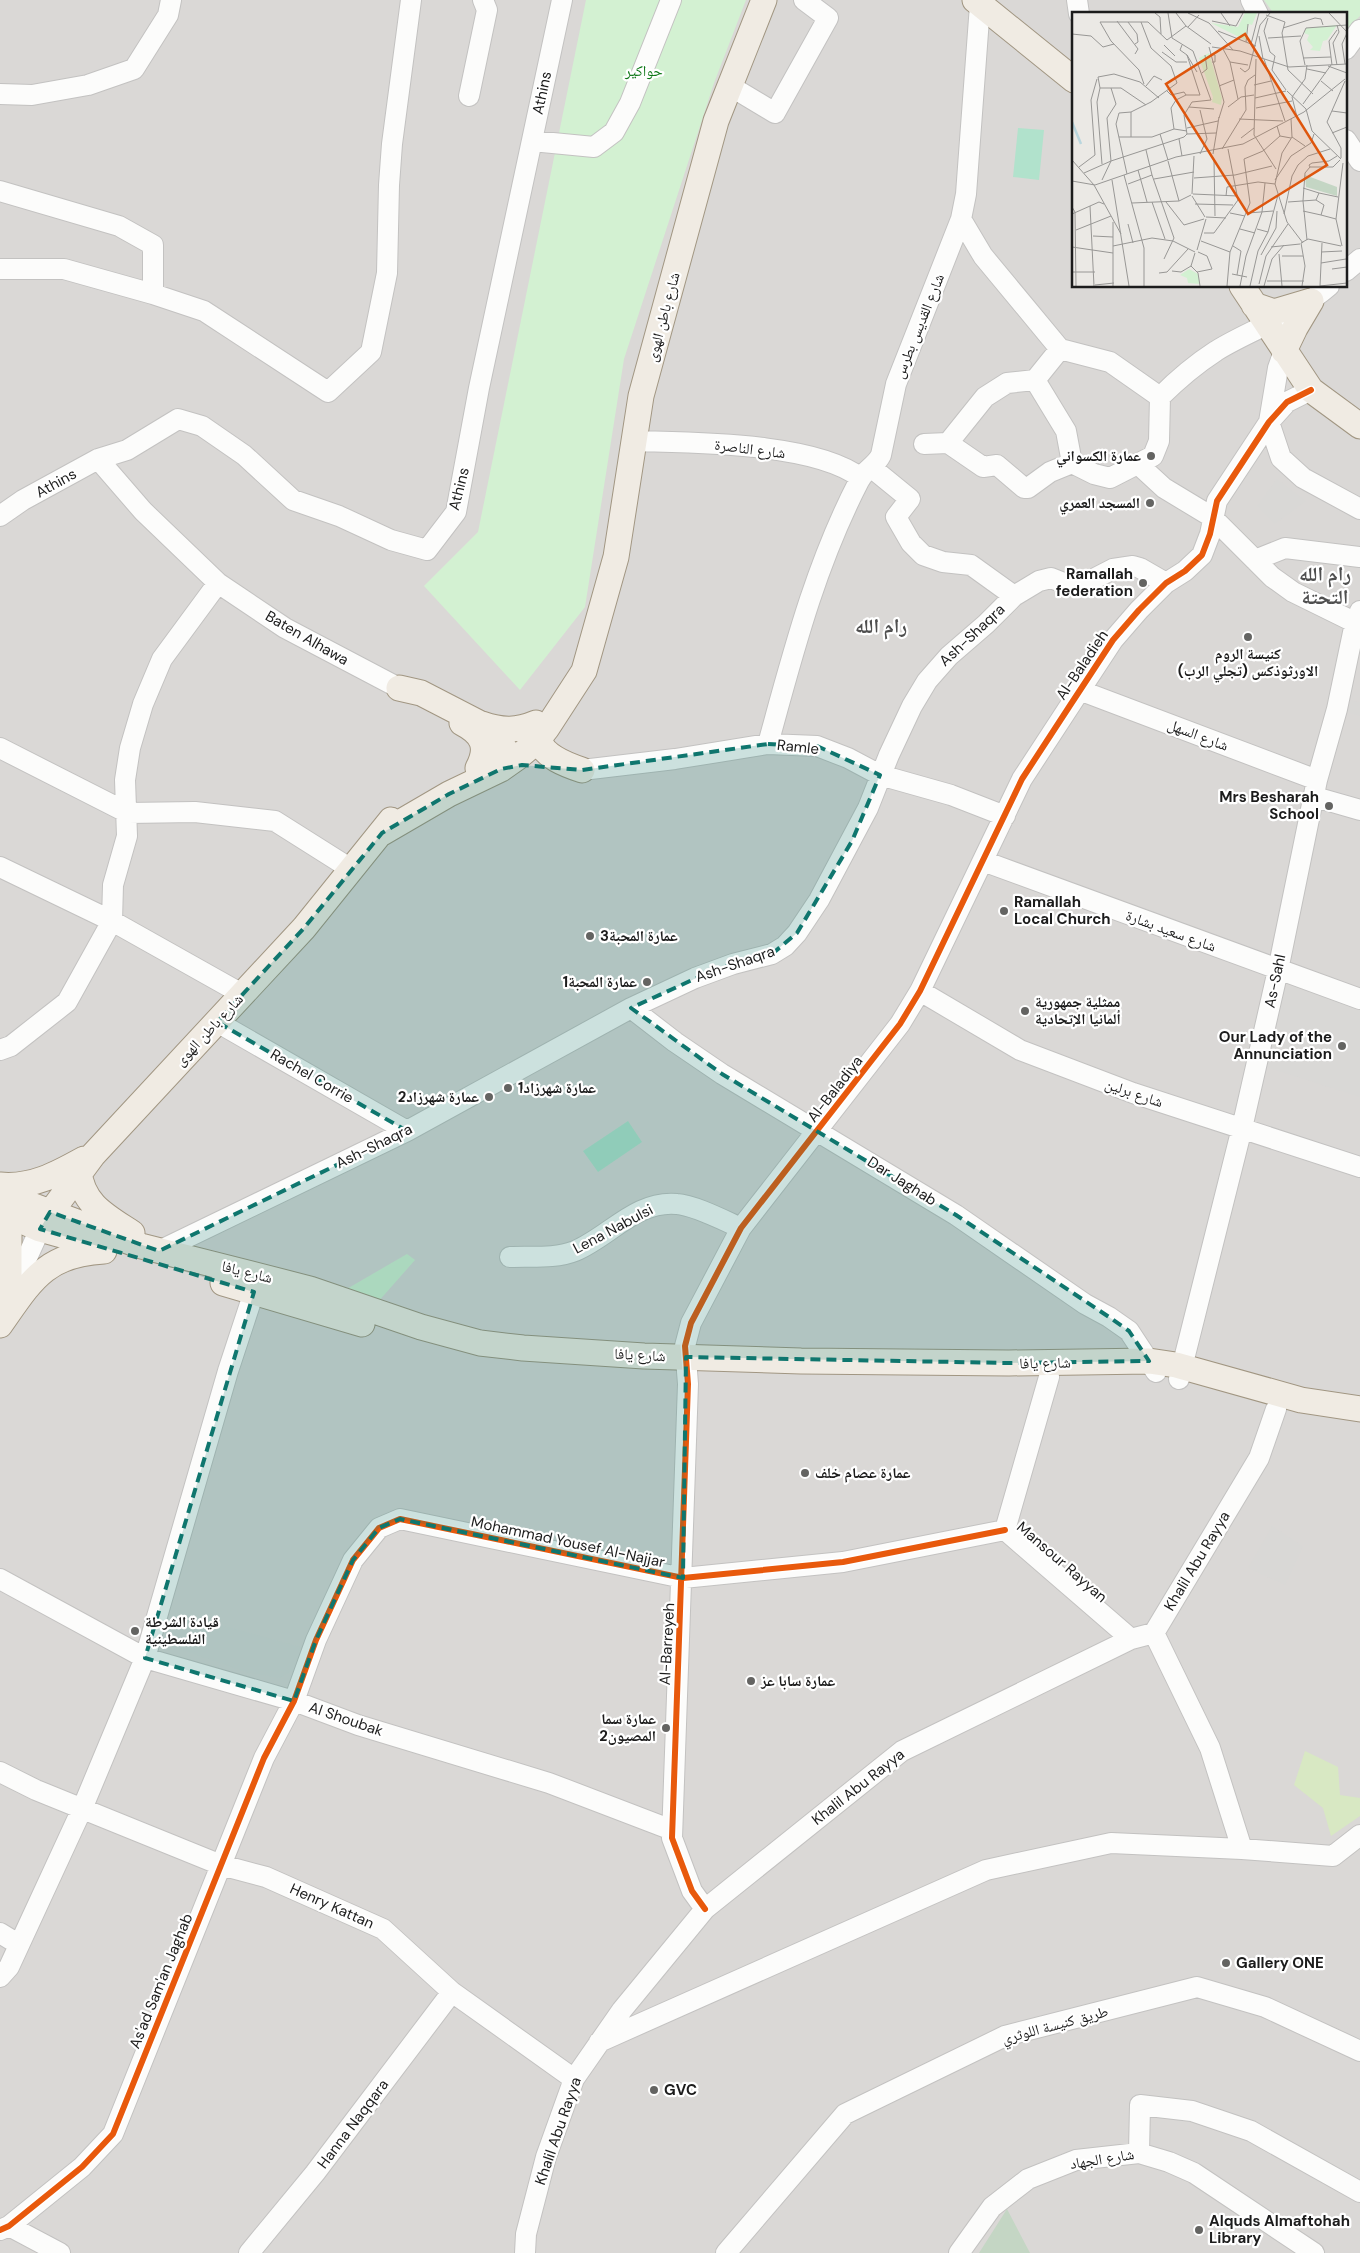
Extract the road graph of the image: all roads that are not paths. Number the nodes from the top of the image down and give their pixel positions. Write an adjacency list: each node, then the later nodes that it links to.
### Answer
1 (171, 0): 15 (street)
2 (411, 0): 25 (street)
3 (483, 0): 16 (street)
4 (562, 0): 17 (street, Athins)
5 (671, 0): 17 (street)
6 (764, 0): 14 (main road, شارع باطن الهوى)
7 (804, 0): 14 (street)
8 (1251, 0): 10 (street)
9 (978, 2): 13 (main road); 19 (street, شارع القديس بطرس)
10 (1257, 12)
11 (1360, 30): 12 (street)
12 (1348, 46)
13 (1072, 78)
14 (730, 86): 36 (main road, شارع باطن الهوى)
15 (0, 94)
16 (469, 96)
17 (532, 140): 39 (street, Athins)
18 (0, 191): 25 (street)
19 (961, 220): 20 (street); 22 (street, شارع القديس بطرس)
20 (983, 256): 22 (street); 29 (street)
21 (1360, 259): 24 (street)
22 (946, 260): 42 (street, شارع القديس بطرس)
23 (0, 269): 25 (street)
24 (1348, 269)
25 (153, 294)
26 (1320, 294): 27 (main road); 28 (street); 30 (main road)
27 (1248, 296): 28 (main road)
28 (1268, 326): 30 (main road); 33 (street)
29 (1060, 348): 31 (street); 33 (street)
30 (1284, 351): 32 (main road); 34 (street)
31 (1035, 380): 37 (street); 40 (street)
32 (1311, 390): 34 (street, Al-Baladieh); 35 (main road)
33 (1160, 397): 41 (street)
34 (1269, 422): 43 (street); 45 (street, Al-Baladieh)
35 (1360, 426)
36 (634, 441): 42 (street, شارع الناصرة); 55 (main road, شارع باطن الهوى)
37 (948, 443): 38 (street); 40 (street)
38 (924, 444)
39 (98, 459): 44 (street, Athins); 48 (street, Baten Alhawa)
40 (1072, 463): 41 (street)
41 (1139, 465): 45 (street)
42 (866, 473): 50 (street, شارع الناصرة); 56 (street, شارع القديس بطرس)
43 (1360, 509)
44 (0, 516)
45 (1212, 518): 47 (street); 49 (street, Al-Baladieh)
46 (1360, 557): 47 (street)
47 (1255, 560): 51 (street)
48 (218, 582): 52 (street, Baten Alhawa); 63 (street)
49 (1166, 583): 50 (street, Ash-Shaqra); 53 (street, Al-Baladieh)
50 (1014, 596): 60 (street, Ash-Shaqra)
51 (1358, 620): 61 (street, As-Sahl)
52 (399, 688): 54 (main road); 58 (main road)
53 (1079, 690): 61 (street, شارع السهل); 64 (street, Al-Baladieh)
54 (481, 724): 55 (main road); 58 (main road)
55 (538, 731): 58 (main road, شارع باطن الهوى); 59 (main road)
56 (768, 744): 59 (street, Ramle); 60 (street, Ramle)
57 (0, 748): 63 (street)
58 (495, 763): 59 (main road); 67 (main road, شارع باطن الهوى)
59 (582, 770)
60 (880, 775): 64 (street, Ramle); 73 (street, Ash-Shaqra)
61 (1316, 789): 62 (street, شارع السهل); 69 (street, As-Sahl)
62 (1360, 810)
63 (128, 813): 67 (street); 68 (street)
64 (1004, 816): 65 (street, Al-Baladiya)
65 (983, 861): 69 (street, شارع سعيد بشارة); 70 (street, Al-Baladiya)
66 (0, 867): 68 (street)
67 (351, 869): 71 (main road, شارع باطن الهوى)
68 (112, 921): 71 (street); 75 (street)
69 (1278, 970): 72 (street, شارع سعيد بشارة); 76 (street, As-Sahl)
70 (920, 991): 76 (street, شارع برلين); 78 (street, Al-Baladiya)
71 (242, 994): 74 (main road, شارع باطن الهوى)
72 (1360, 999)
73 (631, 1008): 77 (street, Ash-Shaqra); 78 (street, Dar Jaghab)
74 (217, 1022): 77 (street, Rachel Corrie); 79 (main road, شارع باطن الهوى)
75 (0, 1050)
76 (1242, 1128): 80 (street, شارع برلين); 94 (street, As-Sahl)
77 (407, 1131): 88 (street, Ash-Shaqra)
78 (819, 1131): 86 (street, Al-Baladiya); 94 (street, Dar Jaghab)
79 (86, 1163): 81 (main road); 84 (main road, شارع باطن الهوى); 88 (main road)
80 (1360, 1166)
81 (0, 1185)
82 (0, 1190): 84 (main road, شارع يافا)
83 (0, 1211): 84 (main road, شارع يافا)
84 (45, 1220): 87 (main road, شارع يافا); 88 (main road, شارع يافا); 91 (street)
85 (0, 1221): 91 (main road)
86 (741, 1228): 89 (street, Lena Nabulsi); 93 (street, Al-Baladiya)
87 (114, 1250): 90 (main road, شارع يافا); 92 (main road)
88 (159, 1250): 93 (main road, شارع يافا)
89 (510, 1257)
90 (254, 1292): 93 (main road, شارع يافا); 104 (street)
91 (5, 1306)
92 (0, 1325)
93 (687, 1364): 94 (main road, شارع يافا); 95 (main road, شارع يافا); 100 (street, Al-Barreyeh)
94 (1166, 1370): 95 (main road, شارع يافا); 96 (main road, شارع يافا); 97 (main road, شارع يافا)
95 (1049, 1377): 99 (street, Mansour Rayyan)
96 (1276, 1409): 98 (main road, شارع يافا); 102 (street, Khalil Abu Rayya)
97 (1360, 1409)
98 (1360, 1424)
99 (1005, 1530): 100 (street, Mohammad Yousef Al-Najjar); 103 (street, Mansour Rayyan)
100 (683, 1578): 105 (street, Mohammad Yousef Al-Najjar); 108 (street, Al-Barreyeh)
101 (0, 1579): 104 (street, Al Shoubak)
102 (1154, 1633): 103 (street, Khalil Abu Rayya); 110 (street)
103 (1131, 1639): 112 (street, Khalil Abu Rayya)
104 (145, 1658): 105 (street, Al Shoubak); 107 (street)
105 (294, 1701): 108 (street, Al Shoubak); 111 (street, As'ad Sam'an Jaghab)
106 (0, 1772): 107 (street, Henry Kattan)
107 (82, 1809): 111 (street, Henry Kattan); 114 (street)
108 (672, 1830): 112 (street, Al-Barreyeh)
109 (1360, 1835): 110 (street)
110 (1242, 1849): 117 (street)
111 (221, 1865): 116 (street, Henry Kattan); 122 (street, As'ad Sam'an Jaghab)
112 (705, 1909): 117 (street, Khalil Abu Rayya)
113 (0, 1933): 114 (street)
114 (18, 1944): 115 (street)
115 (0, 1977)
116 (452, 1992): 119 (street, Henry Kattan); 125 (street, Hanna Naqqara)
117 (600, 2042): 119 (street, Khalil Abu Rayya)
118 (1360, 2051): 126 (street, طريق كنيسة اللوثري)
119 (574, 2079): 123 (street, Khalil Abu Rayya)
120 (1139, 2153): 121 (street); 127 (street, شارع الجهاد); 128 (street, شارع الجهاد)
121 (1360, 2192)
122 (5, 2228): 124 (street)
123 (523, 2249)
124 (60, 2253)
125 (249, 2253)
126 (726, 2253)
127 (959, 2253)
128 (1314, 2253)

